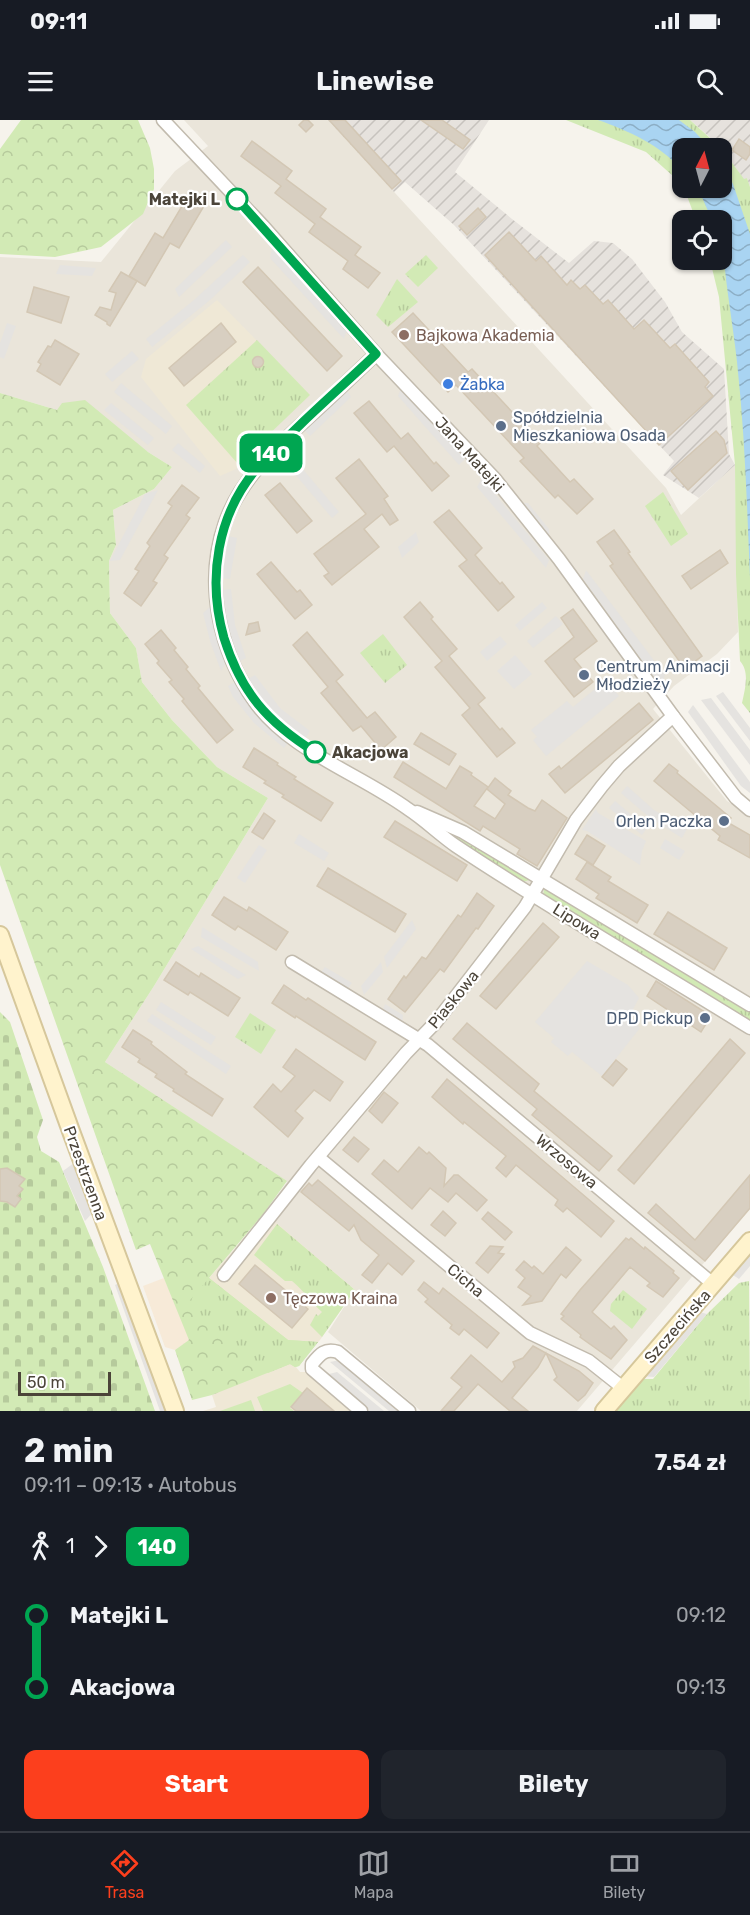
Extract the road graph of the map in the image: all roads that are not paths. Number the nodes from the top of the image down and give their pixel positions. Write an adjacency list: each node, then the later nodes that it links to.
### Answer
1 (163, 120): 2 (street, Jana Matejki)
2 (376, 354): 3 (street, Jana Matejki); 4 (street, Lipowa)
3 (673, 716): 5 (street, Jana Matejki); 6 (street, Piaskowa)
4 (408, 808): 6 (street, Lipowa); 7 (street, Lipowa)
5 (750, 810)
6 (543, 878): 7 (street, Piaskowa); 10 (street, Lipowa)
7 (533, 895): 11 (street, Lipowa); 12 (street, Piaskowa)
8 (0, 935): 18 (street, Przestrzenna)
9 (292, 962): 12 (street, Wrzosowa)
10 (750, 1005)
11 (750, 1028)
12 (420, 1039): 13 (street, Piaskowa); 16 (street, Wrzosowa)
13 (318, 1157): 15 (street, Piaskowa); 17 (street, Cicha)
14 (750, 1240): 16 (street, Szczecińska)
15 (224, 1275)
16 (713, 1284): 17 (street, Szczecińska)
17 (623, 1388): 21 (street, Szczecińska)
18 (175, 1411)
19 (361, 1411): 20 (street)
20 (409, 1411)
21 (604, 1411)

